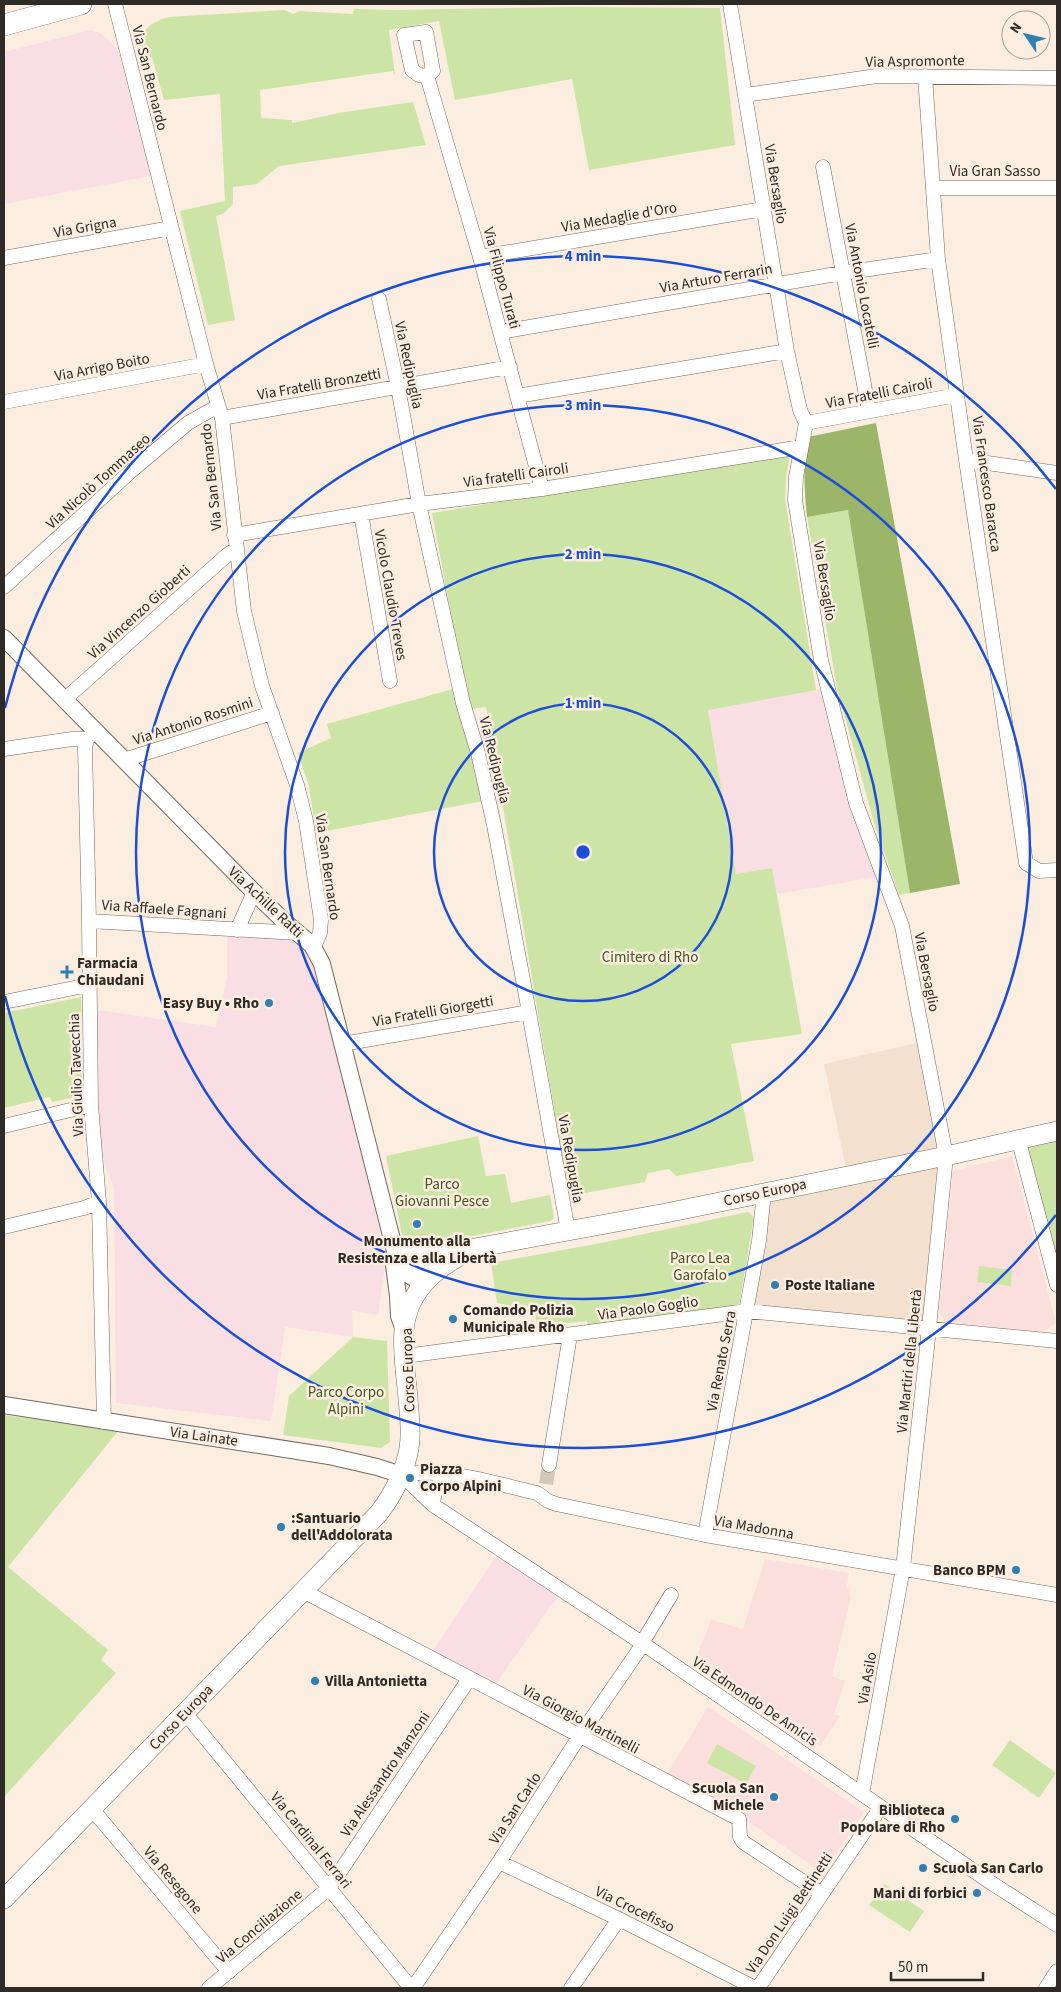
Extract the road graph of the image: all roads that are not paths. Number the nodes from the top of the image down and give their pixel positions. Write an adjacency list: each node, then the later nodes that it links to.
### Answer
1 (81, 4): 4 (main road)
2 (114, 4): 13 (street, Via San Bernardo)
3 (730, 4): 8 (street, Via Bersaglio)
4 (4, 25)
5 (427, 76): 14 (street, Via Filippo Turati)
6 (925, 76): 7 (street, Via Aspromonte); 8 (street, Via Aspromonte); 10 (street, Via Francesco Baracca)
7 (1057, 78)
8 (745, 95): 12 (street, Via Bersaglio)
9 (823, 167): 17 (street, Via Antonio Locatelli)
10 (933, 188): 11 (street, Via Gran Sasso); 16 (street, Via Francesco Baracca)
11 (1057, 188)
12 (763, 209): 14 (street, Via Medaglie d'Oro); 18 (street, Via Bersaglio)
13 (171, 228): 15 (street, Via Grigna); 22 (street, Via San Bernardo)
14 (480, 257): 20 (street, Via Filippo Turati)
15 (4, 258)
16 (938, 259): 17 (street, Via Arturo Ferrarin); 25 (street, Via Francesco Baracca)
17 (842, 273): 18 (street, Via Arturo Ferrarin); 28 (street, Via Antonio Locatelli)
18 (776, 285): 20 (street, Via Arturo Ferrarin); 21 (street, Via Bersaglio)
19 (379, 300): 24 (street, Via Redipuglia)
20 (500, 332): 23 (street, Via Filippo Turati)
21 (787, 351): 26 (street); 30 (street, Via Bersaglio)
22 (206, 364): 27 (street, Via Arrigo Boito); 29 (street, Via San Bernardo)
23 (510, 367): 24 (street, Via Fratelli Bronzetti); 26 (street, Via Filippo Turati)
24 (398, 387): 29 (street, Via Fratelli Bronzetti); 35 (street, Via Redipuglia)
25 (957, 395): 28 (street, Via Fratelli Cairoli); 32 (street, Via Francesco Baracca)
26 (517, 396): 34 (street, Via Filippo Turati)
27 (4, 402)
28 (869, 411): 30 (street, Via Fratelli Cairoli)
29 (220, 412): 37 (street, Via San Bernardo); 39 (street, Via Nicolò Tommaseo)
30 (806, 423): 31 (street, Via Bersaglio)
31 (801, 447): 34 (street, Via fratelli Cairoli); 61 (street, Via Bersaglio)
32 (966, 460): 33 (street); 47 (street, Via Francesco Baracca)
33 (1057, 473)
34 (542, 489): 35 (street, Via fratelli Cairoli)
35 (419, 504): 36 (street, Via fratelli Cairoli); 55 (street, Via Redipuglia)
36 (361, 514): 37 (street, Via fratelli Cairoli); 41 (street, Vicolo Claudio Treves)
37 (234, 535): 38 (street, Via San Bernardo)
38 (236, 549): 42 (street, Via Vincenzo Gioberti); 43 (street, Via San Bernardo)
39 (4, 587)
40 (5, 641): 42 (street, Via Achille Ratti)
41 (390, 681)
42 (64, 700): 44 (street, Via Achille Ratti)
43 (272, 713): 46 (street, Via Antonio Rosmini); 52 (street, Via San Bernardo)
44 (91, 736): 45 (street); 46 (street, Via Achille Ratti); 49 (street, Via Giulio Tavecchia)
45 (4, 749)
46 (124, 760): 48 (street, Via Achille Ratti)
47 (1057, 870)
48 (254, 892): 50 (street, Via Raffaele Fagnani); 51 (street, Via Achille Ratti)
49 (90, 921): 50 (street, Via Raffaele Fagnani); 53 (street, Via Giulio Tavecchia)
50 (237, 930): 51 (street, Via Raffaele Fagnani)
51 (298, 933): 52 (street, Via Achille Ratti)
52 (314, 947): 56 (street, Via Achille Ratti)
53 (89, 985): 54 (street); 57 (street, Via Giulio Tavecchia)
54 (4, 1002)
55 (529, 1012): 56 (street, Via Fratelli Giorgetti); 65 (street, Via Redipuglia)
56 (342, 1044): 66 (street, Via Achille Ratti)
57 (91, 1105): 58 (street); 63 (street, Via Giulio Tavecchia)
58 (4, 1126)
59 (1057, 1130): 60 (main road, Corso Europa)
60 (1018, 1138): 61 (main road, Corso Europa); 69 (street)
61 (946, 1156): 62 (main road, Corso Europa); 71 (street, Via Martiri della Libertà)
62 (764, 1192): 65 (main road, Corso Europa); 70 (street, Via Renato Serra)
63 (99, 1202): 64 (street); 77 (street, Via Giulio Tavecchia)
64 (4, 1227)
65 (568, 1231): 67 (main road, Corso Europa)
66 (393, 1242): 67 (street); 68 (street); 72 (street, Via Achille Ratti)
67 (475, 1248): 68 (main road, Corso Europa)
68 (426, 1281): 72 (main road, Corso Europa)
69 (1057, 1285)
70 (747, 1311): 71 (street, Via Paolo Goglio); 73 (street, Via Paolo Goglio); 82 (street, Via Renato Serra)
71 (929, 1328): 74 (street, Via Paolo Goglio); 83 (street, Via Martiri della Libertà)
72 (404, 1330): 75 (main road, Corso Europa)
73 (570, 1335): 75 (street, Via Paolo Goglio); 78 (street)
74 (1057, 1341)
75 (405, 1356): 80 (main road, Corso Europa)
76 (4, 1405): 77 (street, Via Lainate)
77 (104, 1422): 80 (street, Via Lainate)
78 (549, 1465)
79 (451, 1474): 80 (street); 81 (street); 82 (street, Via Madonna)
80 (402, 1475): 81 (street); 84 (main road, Corso Europa)
81 (433, 1504): 87 (street, Via Edmondo De Amicis)
82 (705, 1535): 83 (street, Via Madonna)
83 (903, 1568): 86 (street, Via Madonna); 91 (street, Via Asilo)
84 (303, 1591): 88 (street, Via Giorgio Martinelli); 89 (main road, Corso Europa)
85 (671, 1595): 87 (street, Via San Carlo)
86 (1057, 1595)
87 (642, 1644): 90 (street, Via San Carlo); 91 (street, Via Edmondo De Amicis)
88 (469, 1678): 90 (street, Via Giorgio Martinelli); 95 (street, Via Alessandro Manzoni)
89 (185, 1713): 93 (main road, Corso Europa); 95 (street, Via Cardinal Ferrari)
90 (579, 1737): 94 (street, Via San Carlo); 96 (street, Via Giorgio Martinelli)
91 (862, 1794): 92 (street, Via Edmondo De Amicis)
92 (881, 1807): 96 (street, Via Don Luigi Bettinetti); 99 (street, Via Edmondo De Amicis)
93 (92, 1809): 97 (main road, Corso Europa); 101 (street, Via Resegone)
94 (499, 1862): 98 (street, Via Crocefisso); 103 (street, Via San Carlo)
95 (329, 1888): 101 (street, Via Conciliazione); 103 (street, Via Cardinal Ferrari)
96 (822, 1894): 105 (street, Via Don Luigi Bettinetti)
97 (4, 1899)
98 (620, 1919): 104 (street); 105 (street, Via Crocefisso)
99 (1057, 1924)
100 (1057, 1971): 106 (street)
101 (229, 1972): 102 (street, Via Conciliazione)
102 (209, 1988)
103 (412, 1988)
104 (571, 1988)
105 (756, 1988)
106 (1046, 1988)

